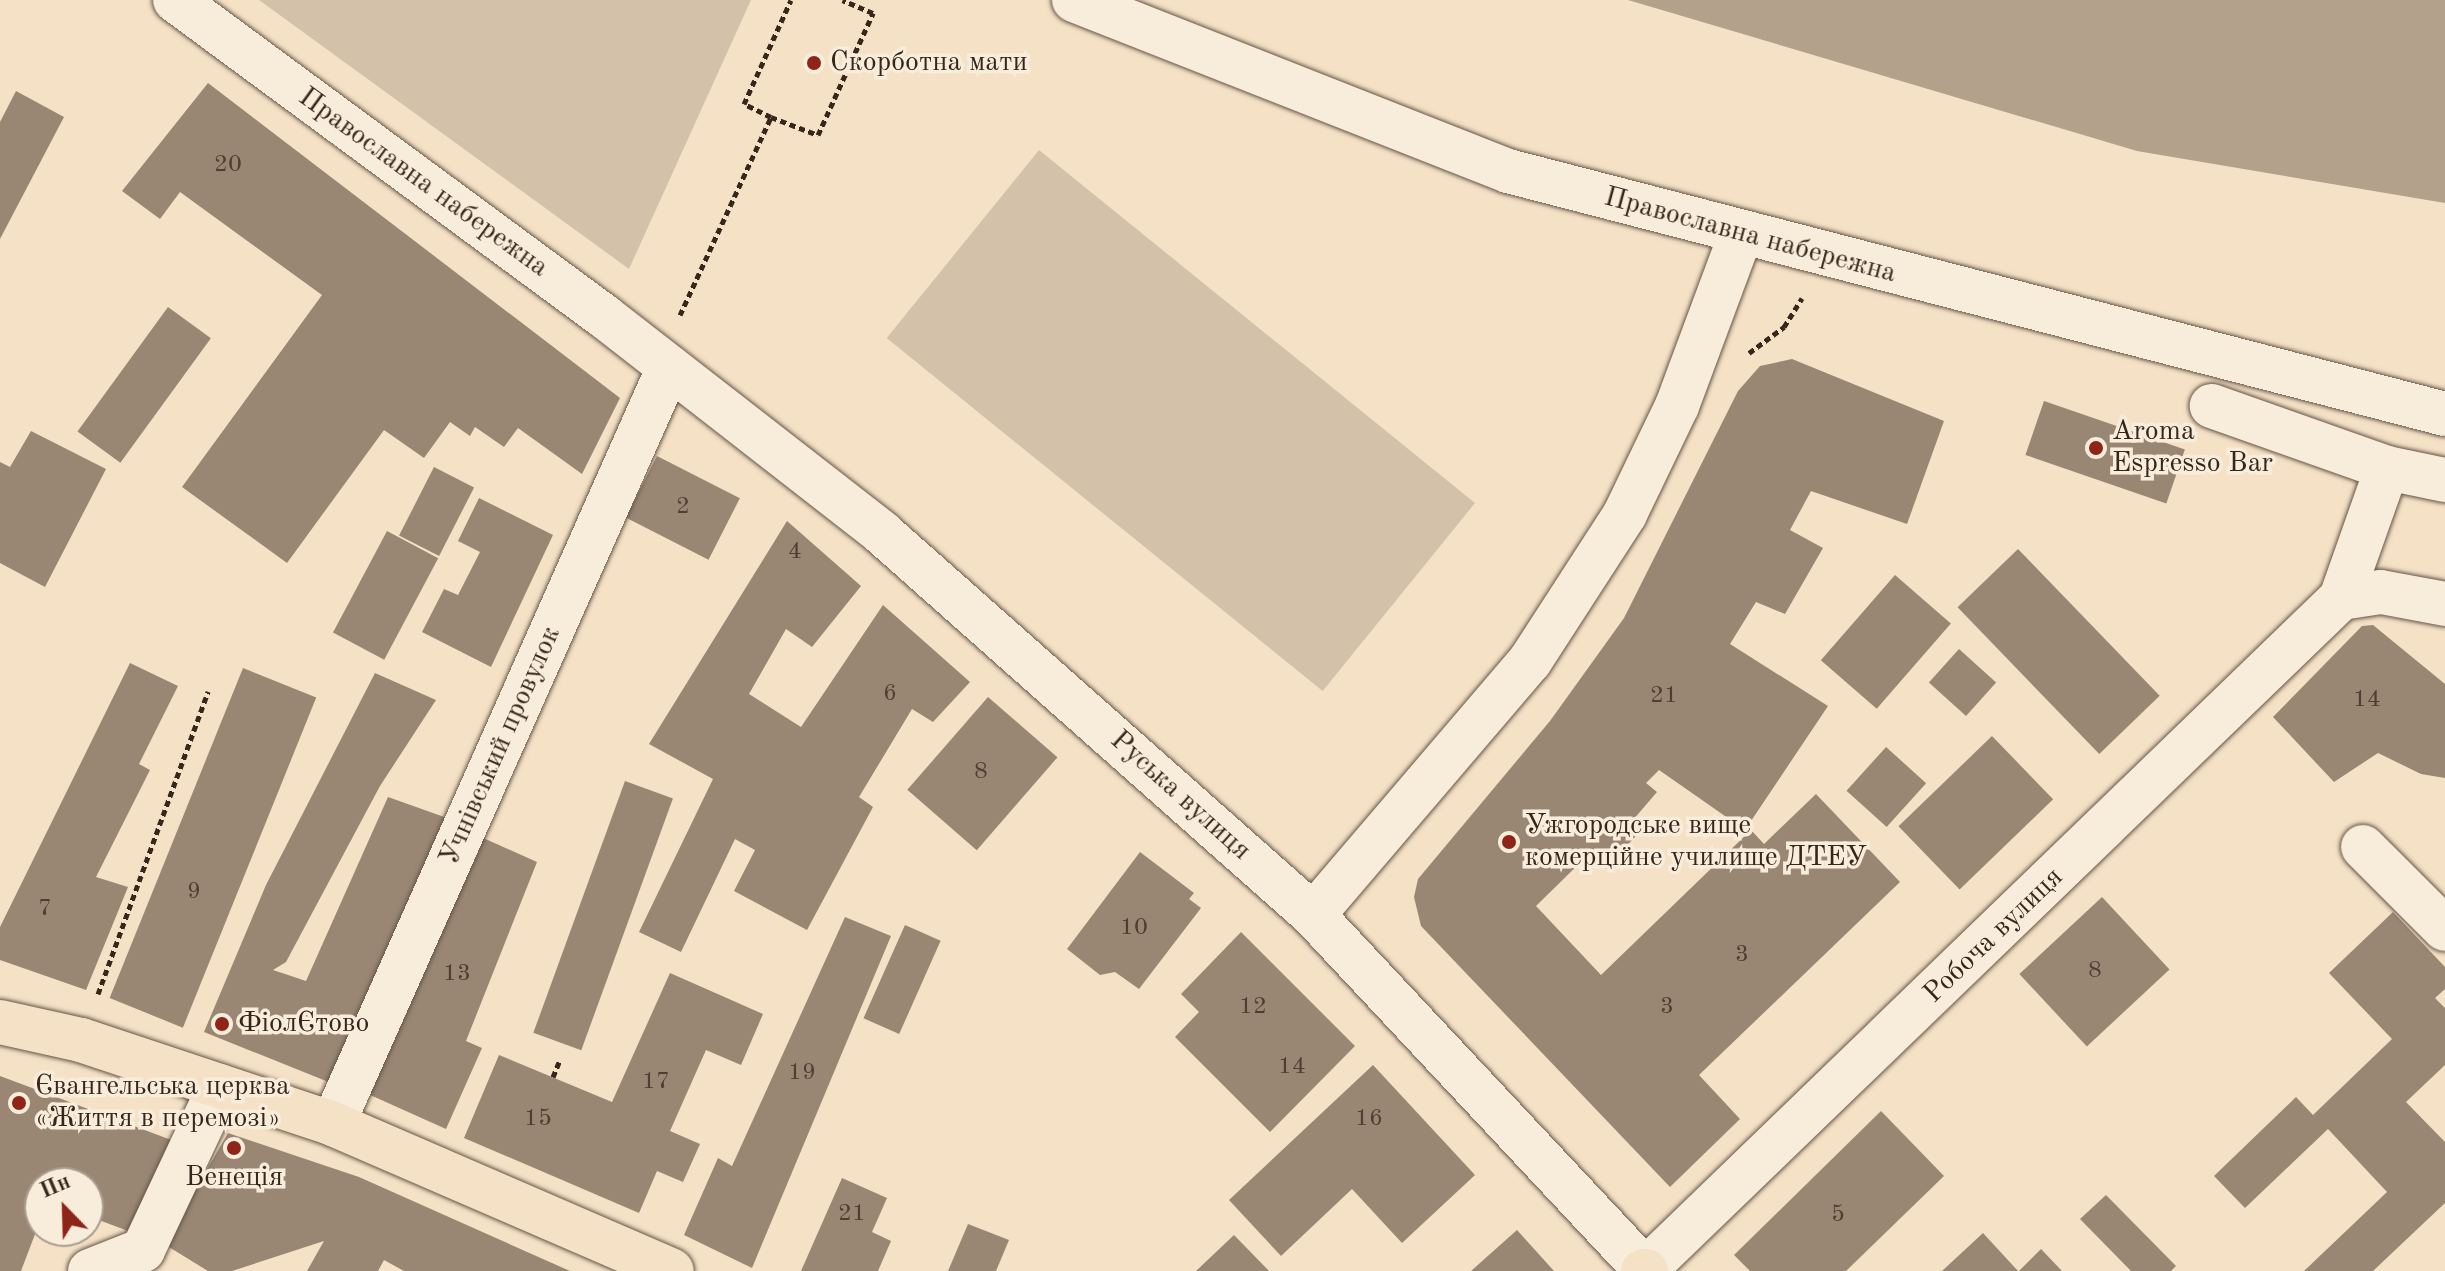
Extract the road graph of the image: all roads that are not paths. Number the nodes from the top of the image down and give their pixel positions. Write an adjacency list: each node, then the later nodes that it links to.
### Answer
1 (175, 0): 4 (street, Православна набережна)
2 (1074, 0): 3 (street, Православна набережна)
3 (1741, 234): 6 (street, Православна набережна); 12 (street)
4 (665, 364): 12 (street, Руська вулиця); 16 (street, Учнівський провулок)
5 (2212, 406): 7 (street)
6 (2445, 414)
7 (2387, 468): 8 (street); 9 (street)
8 (2445, 480)
9 (2341, 598): 10 (street); 19 (street, Робоча вулиця)
10 (2445, 604)
11 (2363, 847): 13 (street)
12 (1313, 915): 19 (street, Руська вулиця)
13 (2445, 929)
14 (0, 1022): 15 (main road)
15 (220, 1086): 16 (main road); 17 (street)
16 (333, 1124): 18 (main road)
17 (90, 1271)
18 (672, 1271)
19 (1645, 1271)

